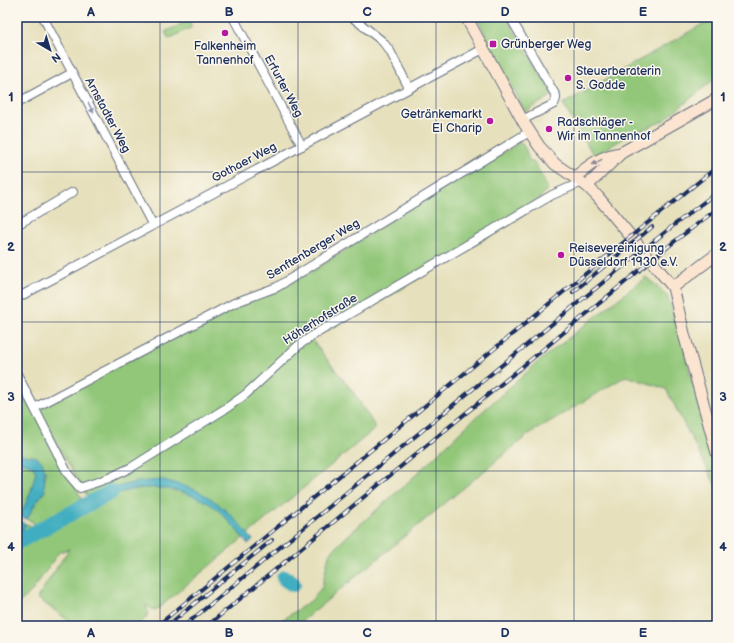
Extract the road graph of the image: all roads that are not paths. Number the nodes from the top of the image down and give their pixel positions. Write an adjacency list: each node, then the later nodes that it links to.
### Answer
1 (43, 17): 7 (street, Arnstadter Weg)
2 (233, 17): 13 (street, Erfurter Weg)
3 (352, 17): 8 (street)
4 (510, 17): 11 (street)
5 (468, 18): 6 (street)
6 (483, 49): 8 (street, Gothaer Weg); 11 (street)
7 (72, 73): 10 (street); 16 (street, Arnstadter Weg, one-way to 16)
8 (409, 88): 13 (street, Gothaer Weg)
9 (717, 99): 14 (street, Höherhofstraße)
10 (17, 103)
11 (522, 120): 12 (street)
12 (529, 132): 14 (street); 22 (street, Senftenberger Weg)
13 (302, 146): 16 (street, Gothaer Weg)
14 (581, 182): 19 (street); 21 (street, Höherhofstraße)
15 (74, 192): 17 (street)
16 (152, 224): 20 (street, Gothaer Weg)
17 (17, 225)
18 (717, 254): 19 (street)
19 (673, 287): 23 (street)
20 (17, 298)
21 (17, 374)
22 (38, 406)
23 (717, 453)

